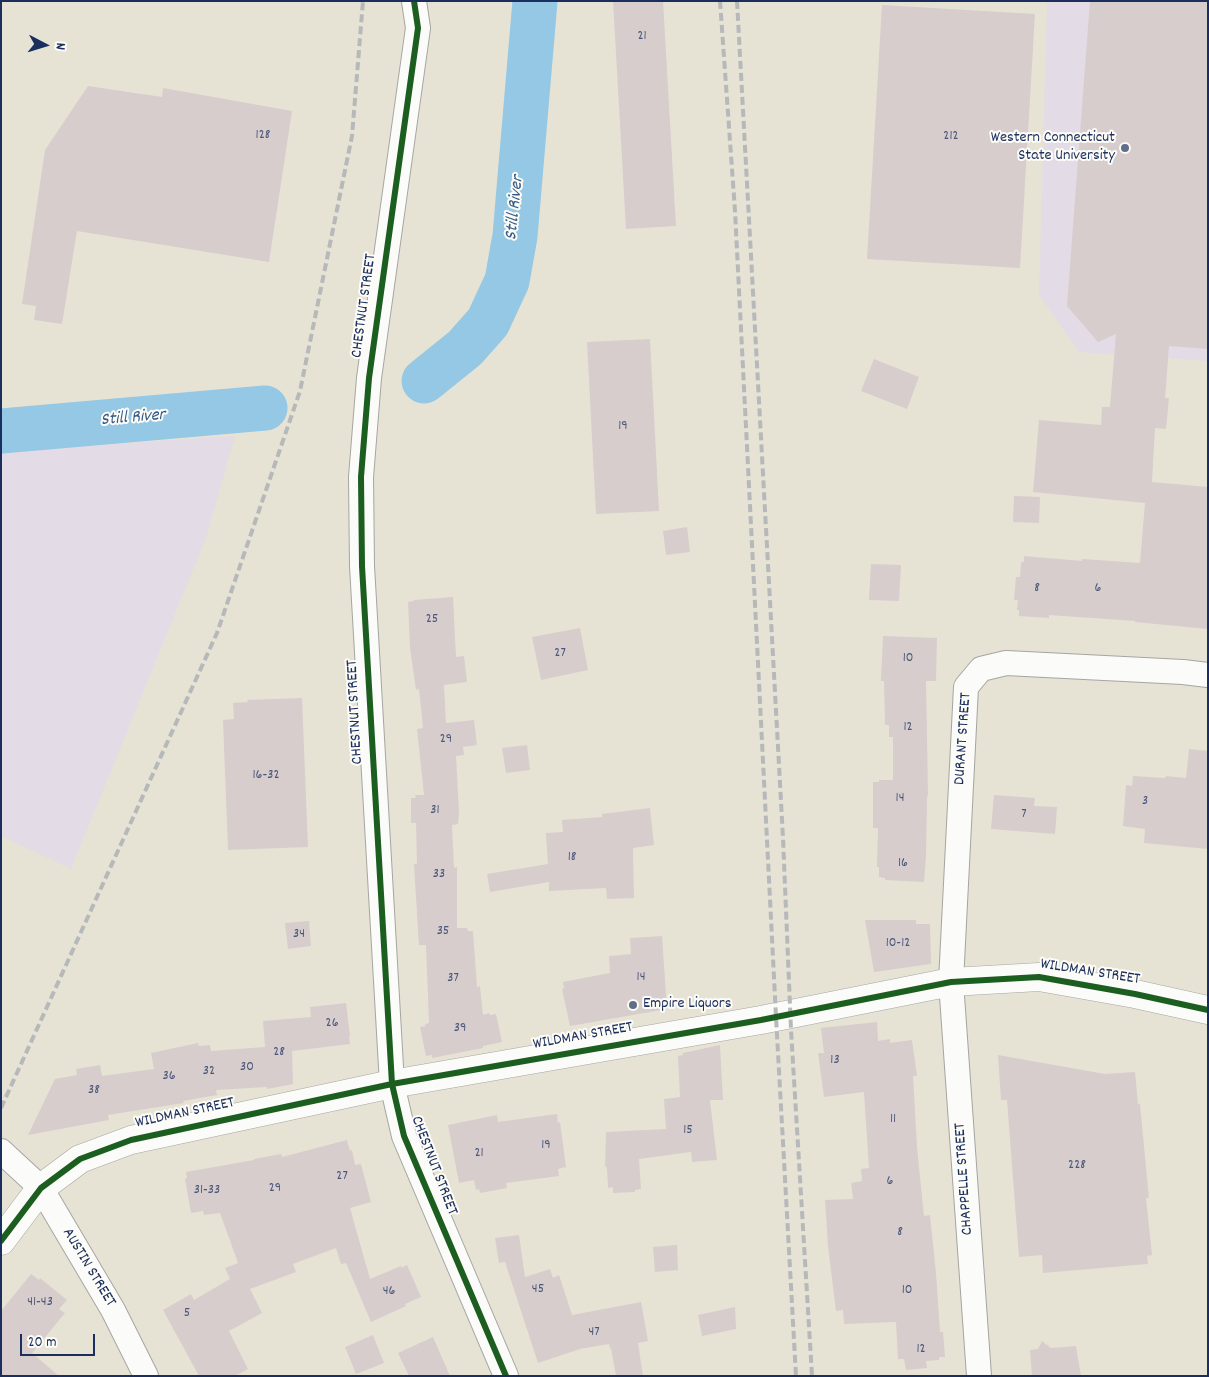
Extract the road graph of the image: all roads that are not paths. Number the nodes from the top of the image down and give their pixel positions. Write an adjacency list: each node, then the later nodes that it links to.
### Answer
1 (414, 1): 5 (street, CHESTNUT STREET)
2 (1208, 675): 3 (street, DURANT STREET)
3 (951, 982): 4 (street, WILDMAN STREET); 5 (street, WILDMAN STREET); 11 (street, CHAPPELLE STREET)
4 (1208, 1010)
5 (392, 1084): 7 (street, WILDMAN STREET); 10 (street, CHESTNUT STREET)
6 (1, 1150): 7 (street, AUSTIN STREET)
7 (40, 1188): 8 (street, WILDMAN STREET); 9 (street, AUSTIN STREET)
8 (1, 1241)
9 (146, 1376)
10 (506, 1376)
11 (979, 1376)

